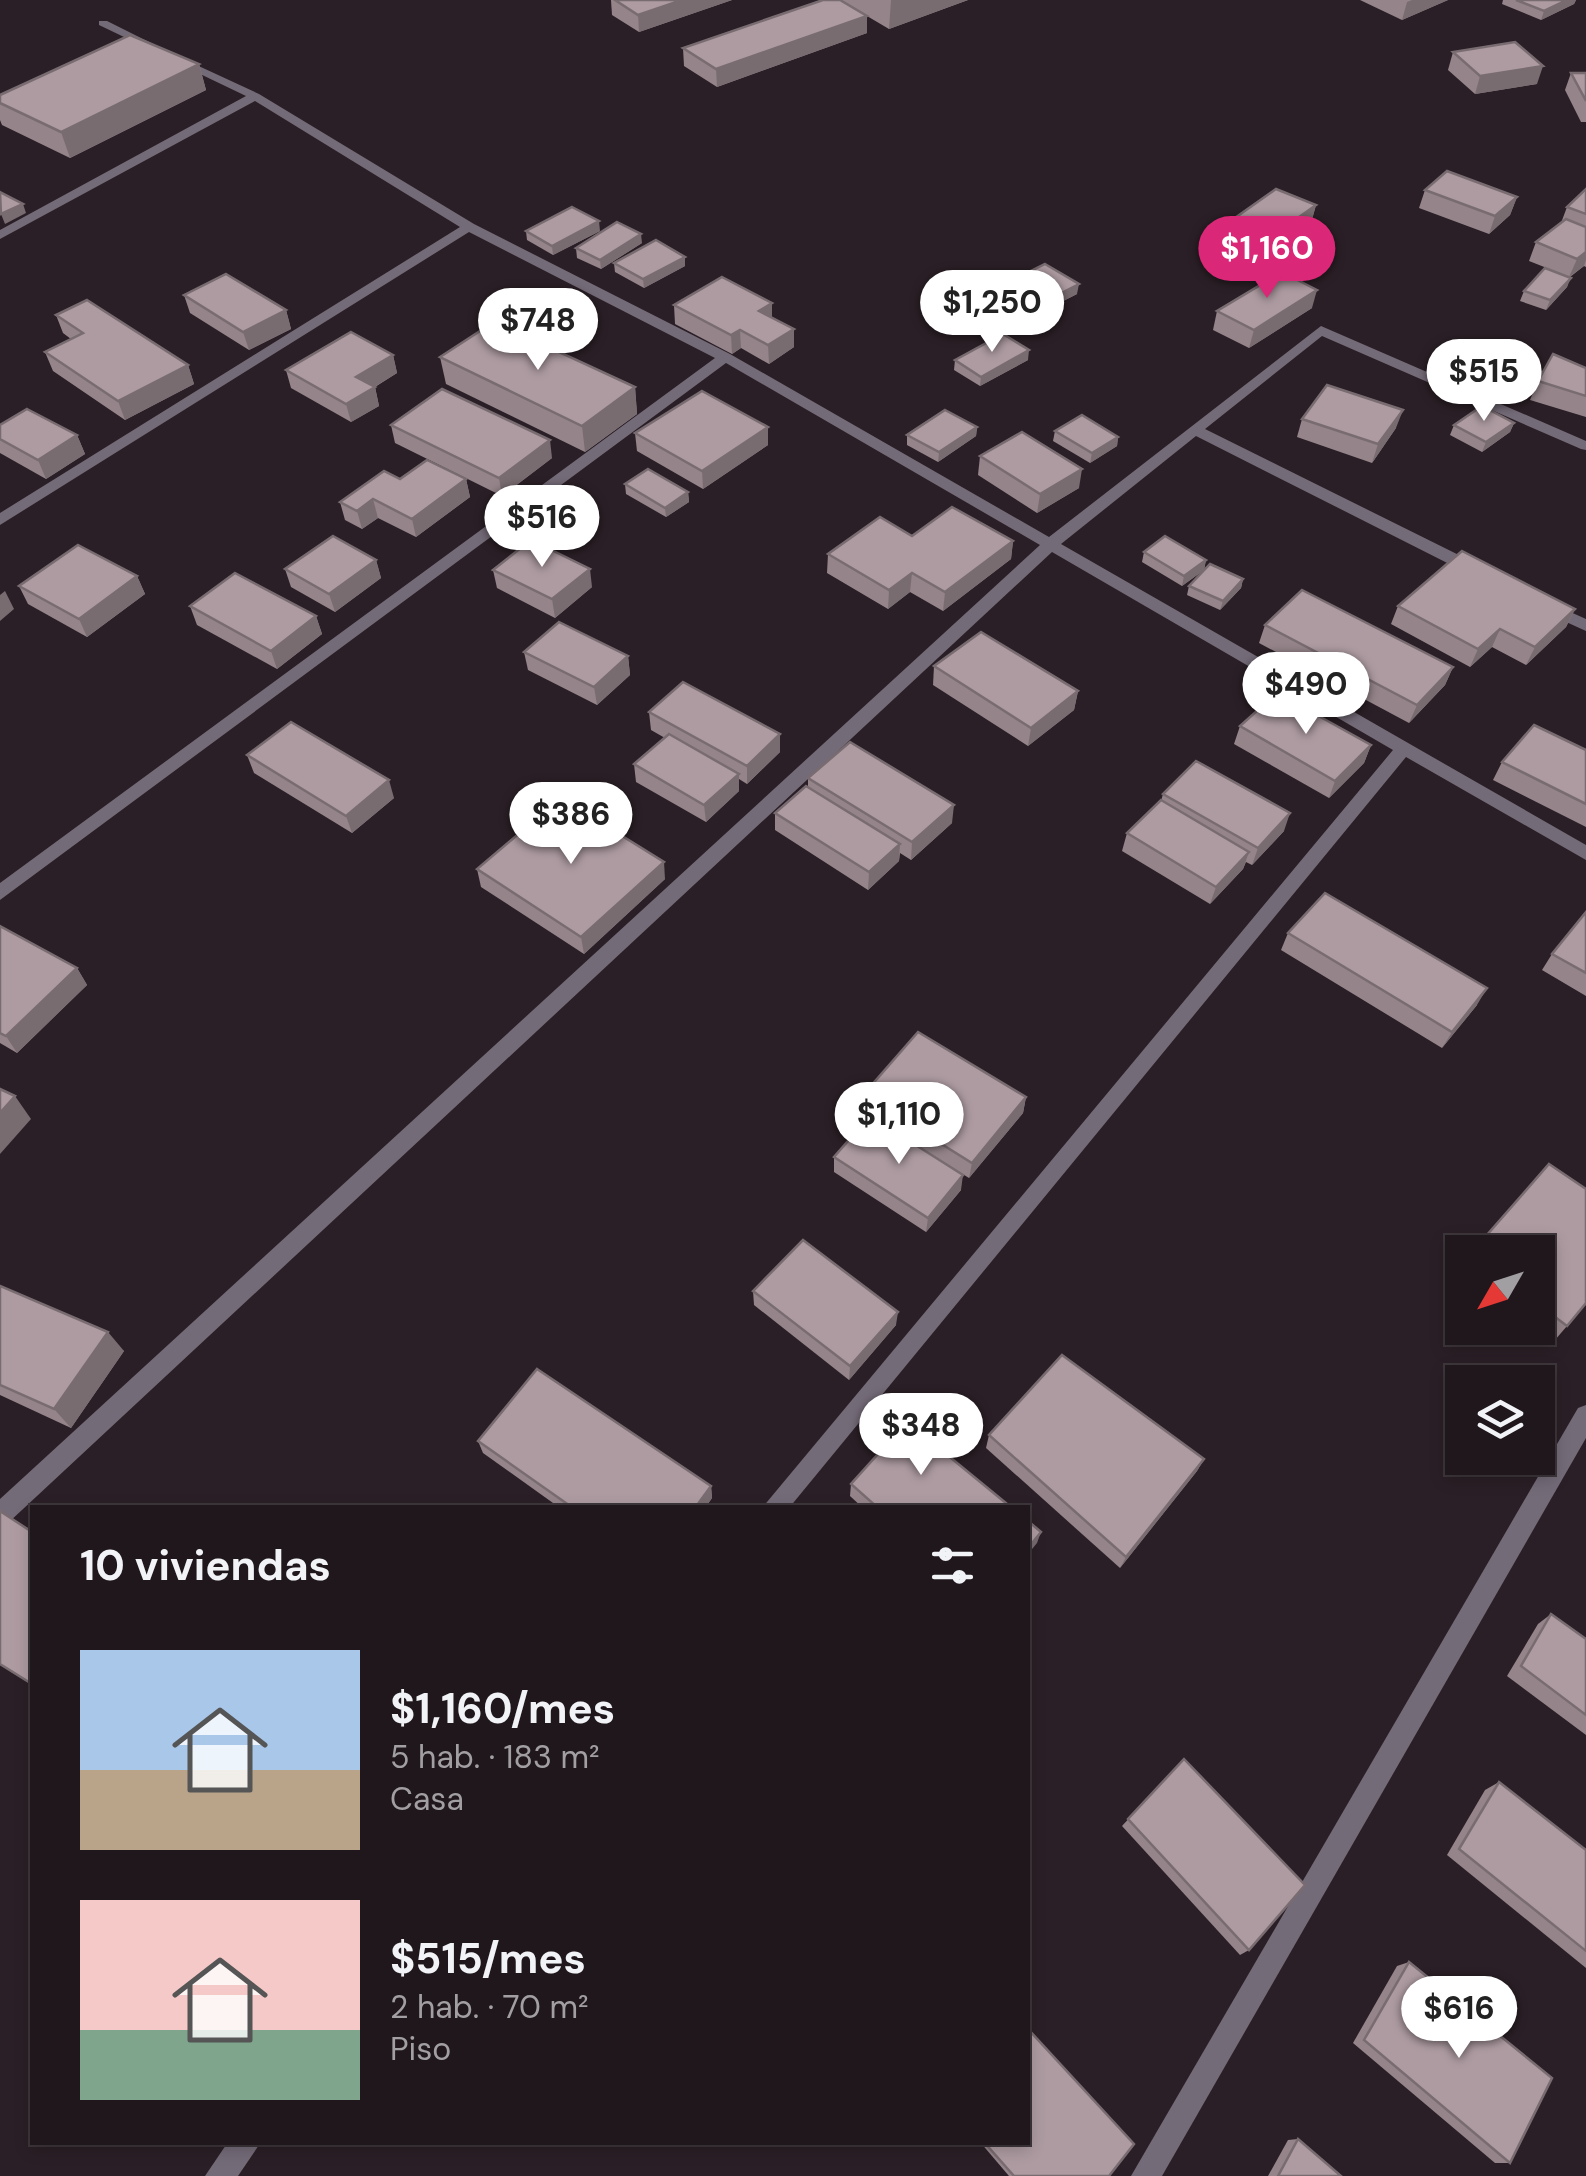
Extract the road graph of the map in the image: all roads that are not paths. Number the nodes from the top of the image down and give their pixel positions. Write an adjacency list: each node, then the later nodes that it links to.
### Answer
1 (103, 23): 2 (street)
2 (255, 96): 3 (street); 4 (street)
3 (469, 227): 5 (street); 8 (street)
4 (0, 235)
5 (725, 357): 9 (street); 15 (street)
6 (1194, 429): 7 (street); 9 (street); 10 (street)
7 (1586, 446)
8 (0, 520)
9 (1052, 543): 13 (street); 18 (street)
10 (1497, 581)
11 (1532, 599): 12 (street)
12 (1586, 626)
13 (1403, 749): 14 (street); 17 (street)
14 (1586, 853)
15 (0, 893)
16 (1586, 1416): 21 (street)
17 (776, 1505)
18 (0, 1515)
19 (245, 2145): 20 (street)
20 (220, 2176)
21 (1146, 2176)

